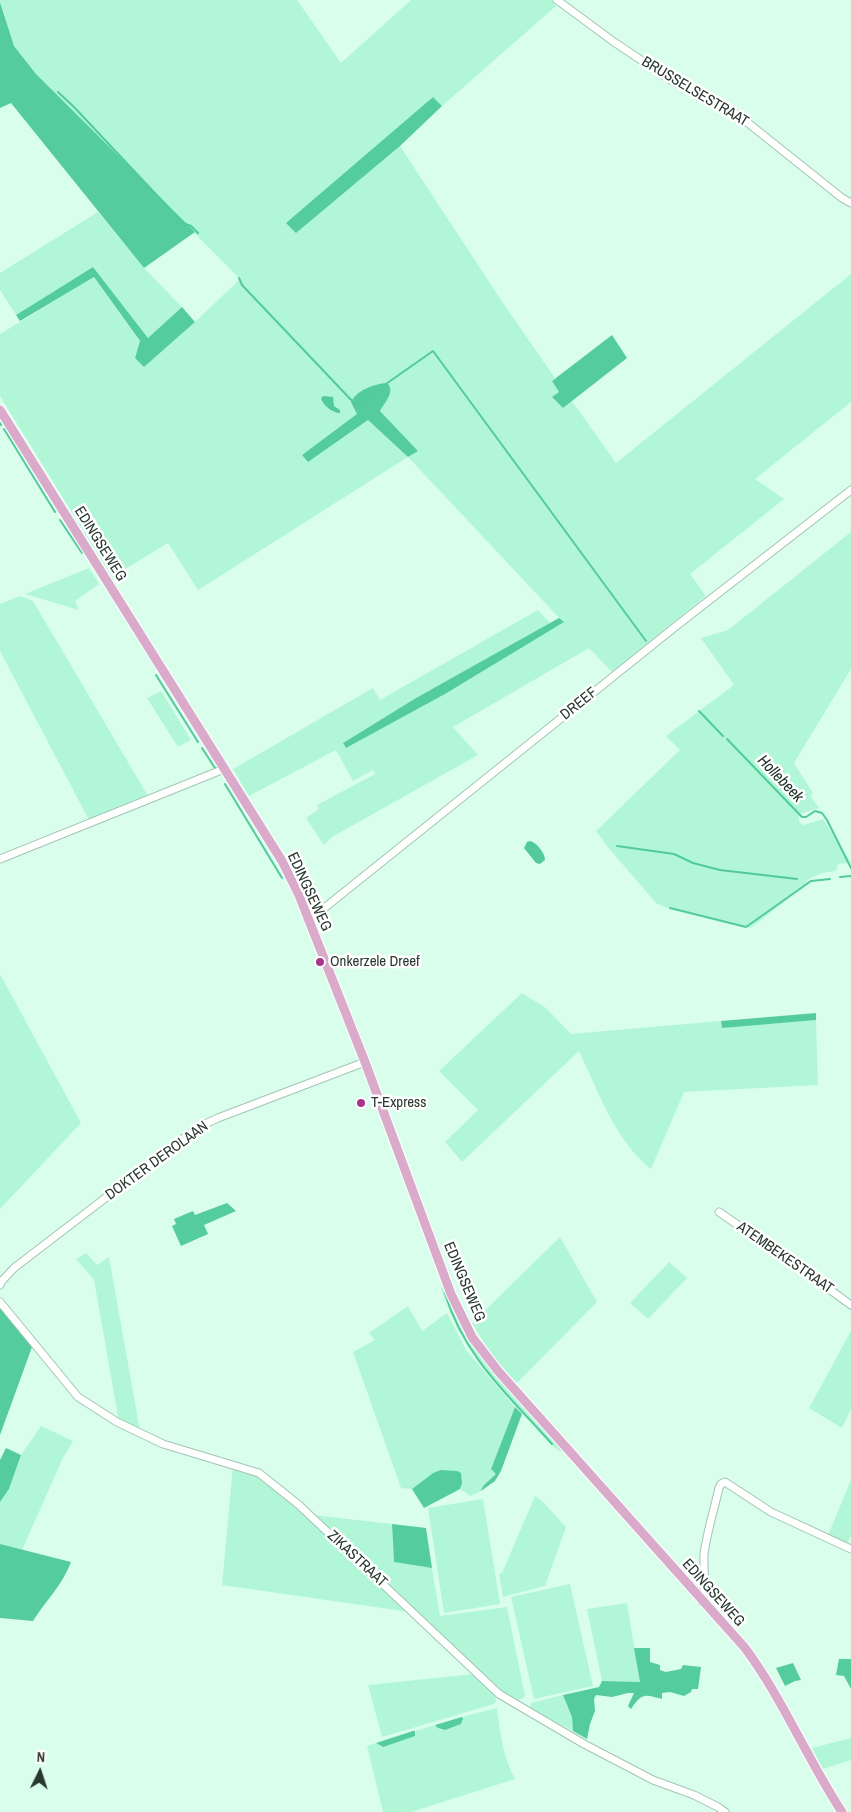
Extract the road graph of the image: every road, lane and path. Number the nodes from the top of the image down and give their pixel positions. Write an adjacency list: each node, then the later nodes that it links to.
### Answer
1 (561, 1): 2 (street, BRUSSELSESTRAAT)
2 (851, 203)
3 (0, 410): 5 (main road, EDINGSEWEG)
4 (851, 490): 7 (street, DREEF)
5 (224, 769): 6 (street); 7 (main road, EDINGSEWEG)
6 (0, 859)
7 (308, 918): 8 (main road, EDINGSEWEG)
8 (365, 1062): 10 (street, DOKTER DEROLAAN); 14 (main road, EDINGSEWEG)
9 (719, 1212): 12 (street, ATEMBEKESTRAAT)
10 (0, 1285)
11 (0, 1302): 15 (street, ZIKASTRAAT)
12 (851, 1305)
13 (851, 1549): 14 (street)
14 (702, 1602): 16 (main road, EDINGSEWEG)
15 (725, 1812)
16 (842, 1812)

